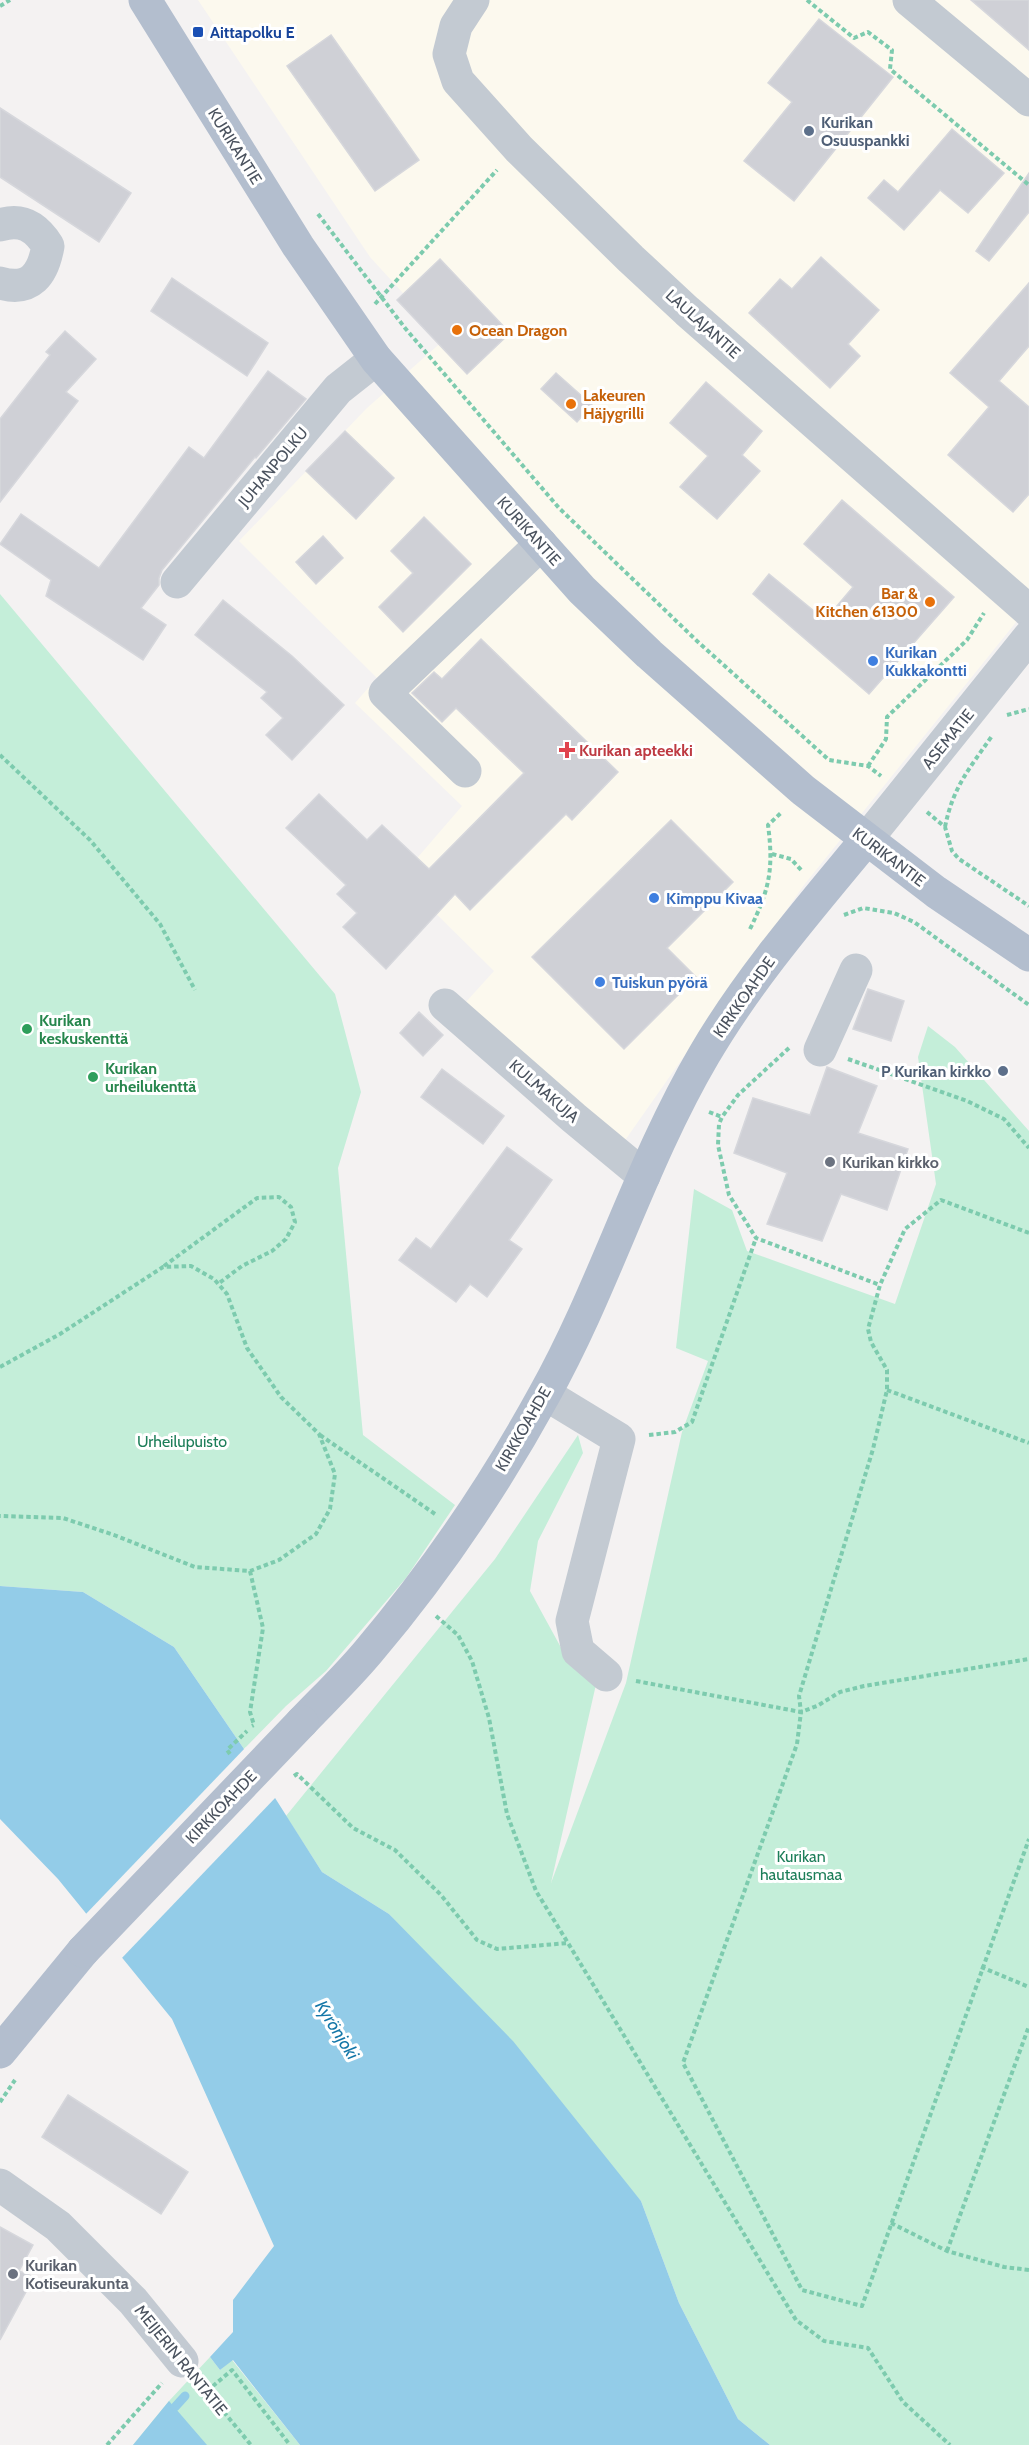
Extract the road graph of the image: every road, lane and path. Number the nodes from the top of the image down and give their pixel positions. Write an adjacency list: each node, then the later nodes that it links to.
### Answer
1 (10, 0): 6 (path)
2 (145, 0): 14 (main road, KURIKANTIE)
3 (473, 0): 8 (street, LAULAJANTIE)
4 (807, 0): 9 (path)
5 (909, 0): 7 (street)
6 (0, 6)
7 (1029, 100)
8 (519, 149): 13 (path); 17 (street, LAULAJANTIE)
9 (1029, 184)
10 (317, 213): 13 (path)
11 (0, 225): 12 (street)
12 (0, 283)
13 (382, 298): 24 (path)
14 (376, 359): 15 (main road, KURIKANTIE); 16 (street, JUHANPOLKU)
15 (541, 544): 25 (street); 29 (main road, KURIKANTIE)
16 (177, 582)
17 (1004, 588): 18 (street, LAULAJANTIE); 24 (path)
18 (1029, 610)
19 (1029, 637): 26 (street, ASEMATIE)
20 (1029, 708): 21 (path)
21 (1002, 723)
22 (995, 733): 28 (path)
23 (0, 755): 35 (path)
24 (868, 766): 26 (path)
25 (465, 771)
26 (904, 794): 28 (path); 29 (street, ASEMATIE)
27 (768, 825): 30 (path)
28 (945, 828): 31 (path)
29 (866, 840): 33 (main road, KURIKANTIE); 42 (main road, KIRKKOAHDE)
30 (772, 854)
31 (1029, 906)
32 (914, 922): 37 (path)
33 (1029, 955)
34 (856, 970): 38 (street)
35 (195, 990)
36 (445, 1005): 42 (street, KULMAKUJA)
37 (1029, 1005)
38 (820, 1050): 40 (path); 41 (path)
39 (701, 1108): 40 (path)
40 (722, 1117): 44 (path)
41 (1029, 1148)
42 (644, 1176): 50 (main road, KIRKKOAHDE)
43 (1029, 1233): 47 (path)
44 (756, 1238): 47 (path); 52 (path)
45 (163, 1267): 46 (path); 46 (path); 48 (path)
46 (218, 1284): 51 (path)
47 (880, 1285): 49 (path)
48 (0, 1367)
49 (887, 1390): 53 (path); 60 (path)
50 (545, 1394): 52 (street); 55 (main road, KIRKKOAHDE)
51 (319, 1434): 55 (path); 56 (path)
52 (619, 1439): 59 (street)
53 (1029, 1443)
54 (0, 1516): 56 (path)
55 (459, 1532): 68 (main road, KIRKKOAHDE, bridge)
56 (250, 1571): 61 (path)
57 (430, 1612): 64 (path)
58 (1029, 1659): 60 (path)
59 (606, 1675): 60 (path)
60 (801, 1712): 70 (path)
61 (254, 1725)
62 (297, 1774): 64 (path)
63 (1029, 1839): 65 (path)
64 (568, 1943): 78 (path)
65 (981, 1967): 66 (path); 70 (path)
66 (1029, 1988)
67 (1029, 2026): 71 (path)
68 (0, 2052)
69 (0, 2185): 73 (street, MEIJERIN RANTATIE)
70 (891, 2223): 71 (path)
71 (946, 2251): 72 (path)
72 (1029, 2270)
73 (182, 2361): 74 (path, MEIJERIN RANTATIE); 75 (path)
74 (207, 2391): 76 (path, MEIJERIN RANTATIE); 77 (path)
75 (107, 2445)
76 (251, 2445)
77 (290, 2445)
78 (950, 2445)

